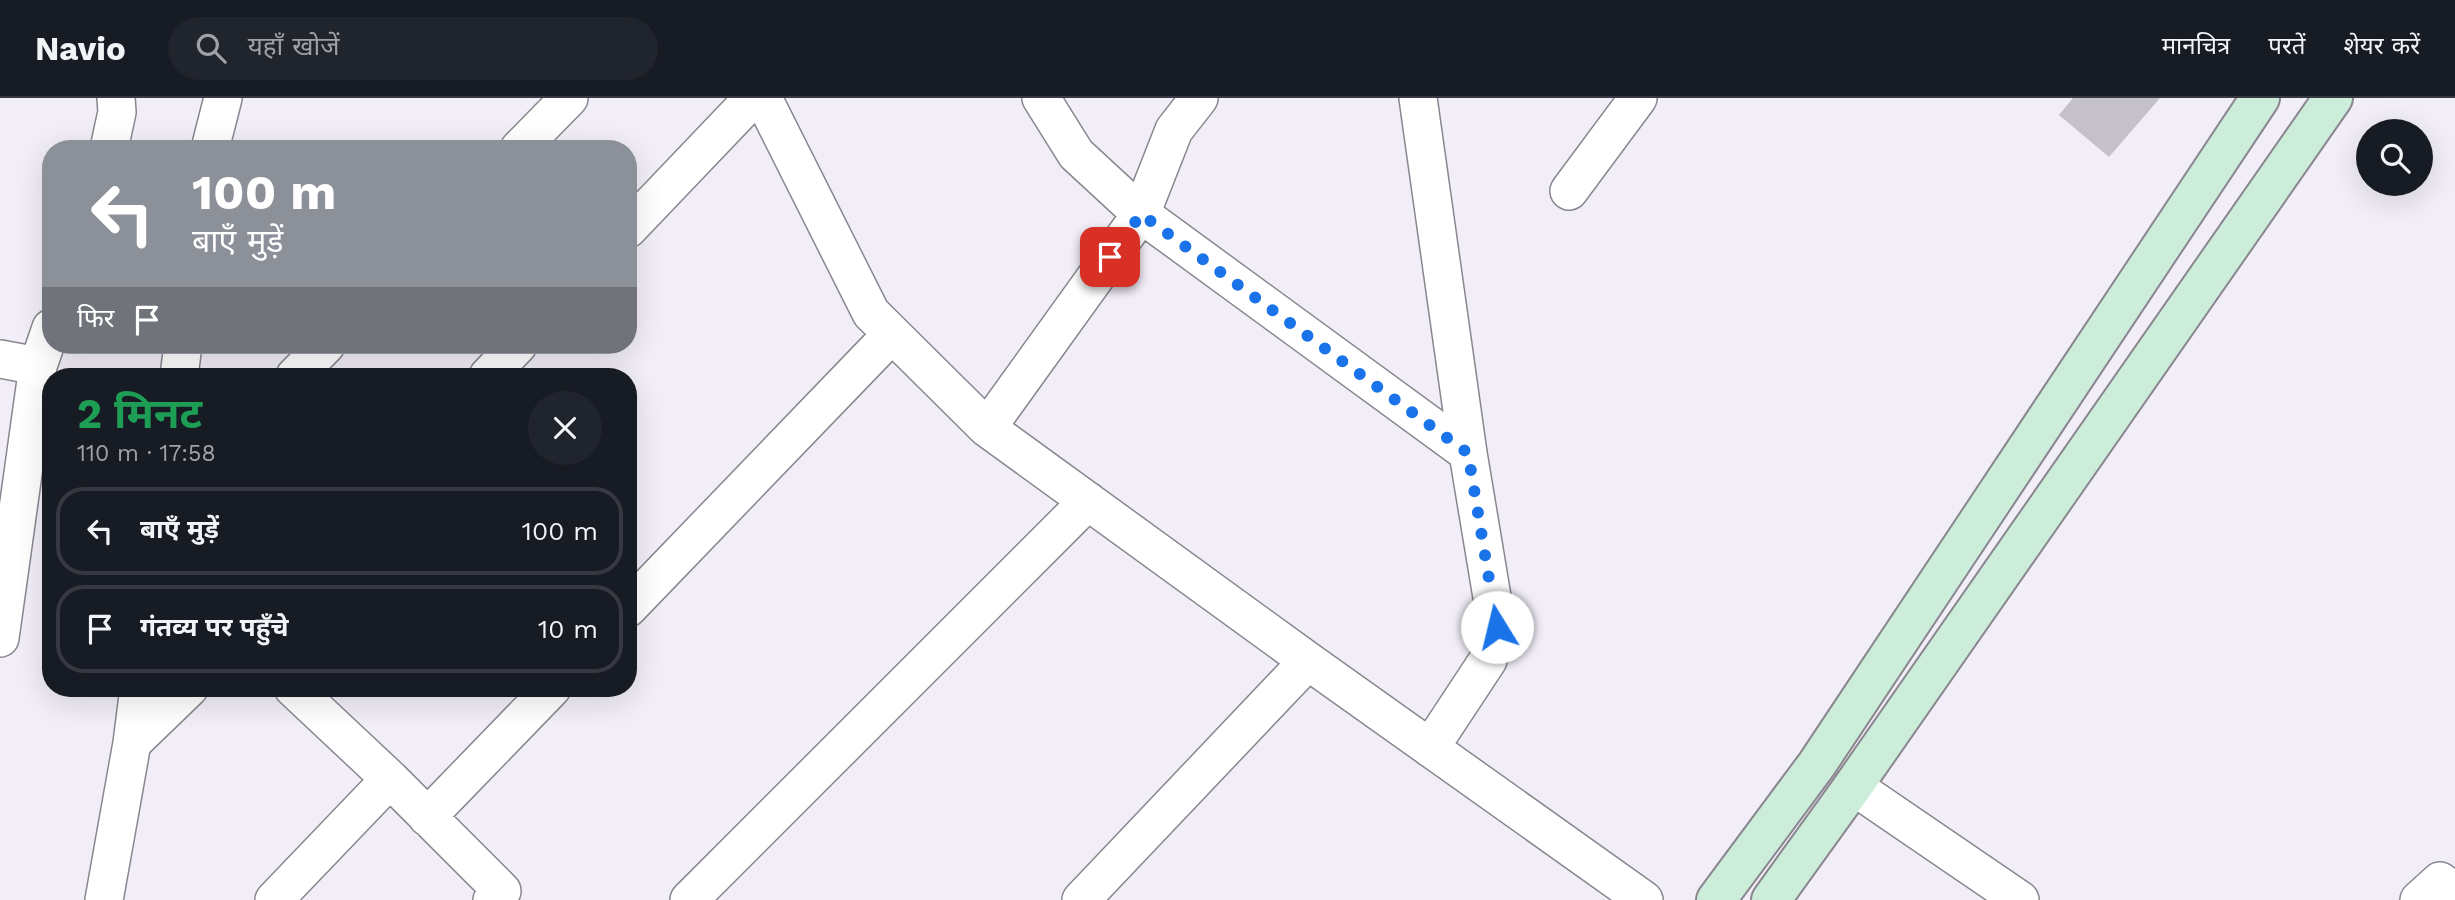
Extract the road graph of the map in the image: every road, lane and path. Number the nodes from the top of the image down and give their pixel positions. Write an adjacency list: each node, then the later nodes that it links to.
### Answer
1 (116, 98): 12 (street)
2 (223, 98): 13 (street)
3 (569, 98): 14 (street)
4 (753, 98): 17 (street)
5 (763, 98): 18 (street)
6 (1041, 98): 16 (street)
7 (1199, 98): 16 (street)
8 (1418, 98): 27 (street)
9 (1638, 98): 15 (street)
10 (2260, 98): 48 (main road)
11 (2333, 98): 40 (main road)
12 (111, 140)
13 (212, 140)
14 (528, 140)
15 (1569, 191)
16 (1141, 214): 26 (street); 27 (street)
17 (637, 220)
18 (892, 334): 26 (street); 30 (street)
19 (42, 354): 23 (street)
20 (317, 354): 24 (street)
21 (509, 354): 25 (street)
22 (0, 359): 23 (street)
23 (38, 366): 29 (street)
24 (303, 368)
25 (496, 368)
26 (988, 428): 28 (street)
27 (1468, 453): 38 (street)
28 (1088, 501): 32 (street); 45 (street)
29 (7, 554): 31 (street)
30 (637, 599)
31 (0, 638)
32 (1308, 661): 38 (street); 46 (street)
33 (138, 697): 37 (street)
34 (180, 697): 37 (street)
35 (303, 697): 39 (street)
36 (543, 697): 41 (street)
37 (132, 743): 43 (street)
38 (1430, 748): 47 (street)
39 (390, 779): 41 (street); 44 (street)
40 (1853, 786): 49 (main road); 50 (street)
41 (427, 817): 42 (street)
42 (501, 897)
43 (104, 900)
44 (274, 900)
45 (689, 900)
46 (1082, 900)
47 (1644, 900)
48 (1716, 900)
49 (1771, 900)
50 (2021, 900)

